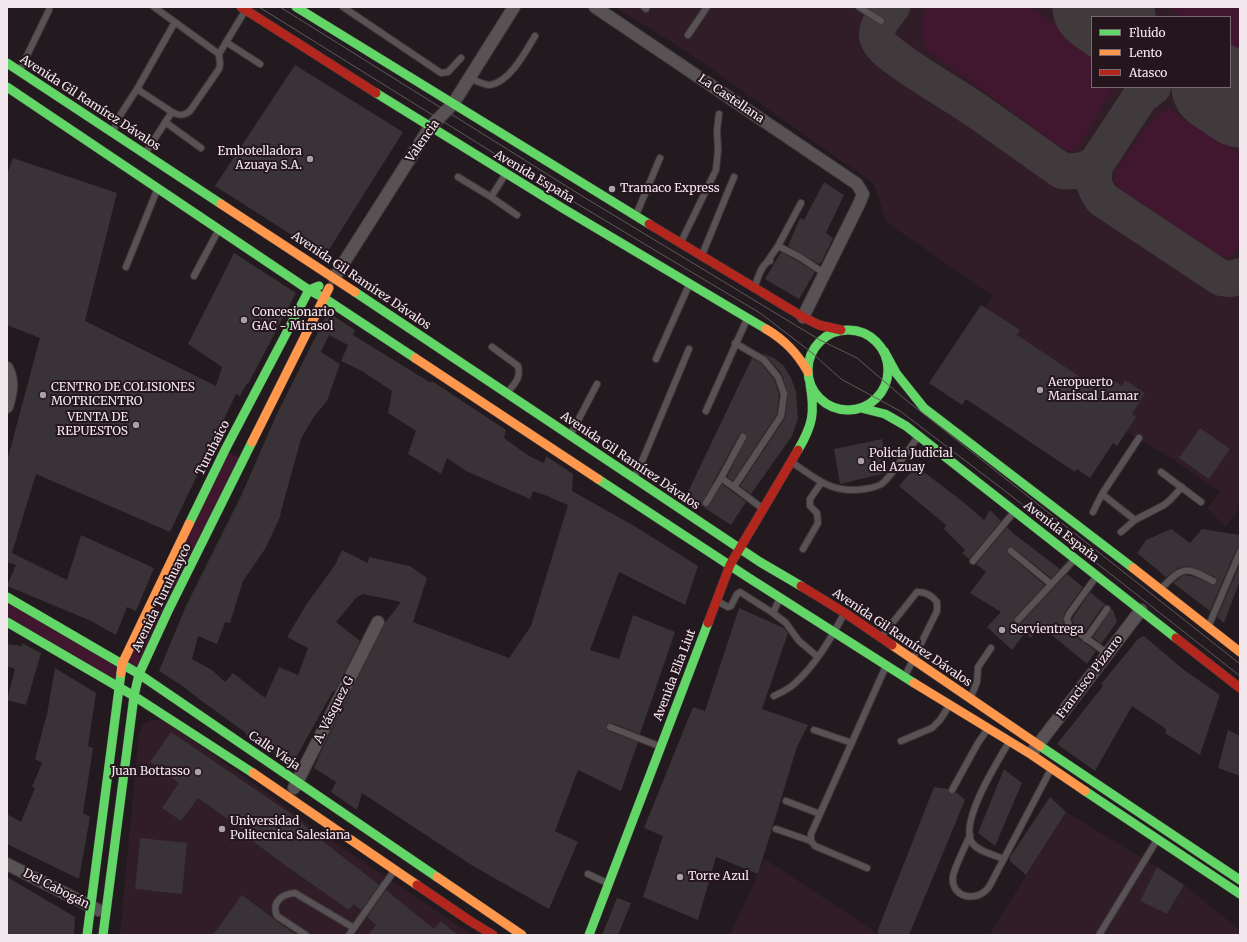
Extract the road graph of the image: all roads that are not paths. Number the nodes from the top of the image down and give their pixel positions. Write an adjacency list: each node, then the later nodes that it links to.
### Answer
1 (154, 7): 10 (lane)
2 (296, 7): 23 (main road, Avenida España)
3 (343, 7): 16 (lane)
4 (514, 7): 20 (street, Valencia)
5 (595, 7): 45 (street, La Castellana)
6 (707, 7): 12 (lane)
7 (859, 7): 11 (lane)
8 (243, 8): 14 (lane); 27 (main road, Avenida España)
9 (50, 10): 19 (lane)
10 (175, 22): 15 (lane); 22 (lane)
11 (881, 22)
12 (688, 35)
13 (535, 36): 20 (lane)
14 (226, 42): 15 (lane); 18 (lane)
15 (219, 54): 24 (lane)
16 (461, 58)
17 (7, 63): 19 (main road, Avenida Gil Ramírez Dávalos)
18 (260, 64)
19 (20, 71): 28 (main road, Avenida Gil Ramírez Dávalos)
20 (469, 78): 23 (street, Valencia)
21 (7, 87): 35 (main road, Avenida Gil Ramírez Dávalos)
22 (137, 89): 24 (lane); 28 (lane)
23 (453, 104): 27 (street, Valencia); 39 (main road, Avenida España)
24 (172, 112): 26 (lane)
25 (718, 114): 41 (lane)
26 (165, 122): 29 (lane); 30 (lane)
27 (430, 127): 32 (main road, Avenida España); 47 (street, Valencia)
28 (113, 132): 30 (main road, Avenida Gil Ramírez Dávalos)
29 (201, 148)
30 (145, 154): 47 (main road, Avenida Gil Ramírez Dávalos)
31 (660, 158): 39 (lane)
32 (506, 173): 36 (lane); 48 (main road, Avenida España)
33 (458, 177): 36 (lane)
34 (734, 177): 43 (lane)
35 (158, 188): 40 (main road, Avenida Gil Ramírez Dávalos); 44 (lane)
36 (491, 197): 38 (lane)
37 (801, 203): 42 (lane)
38 (517, 215)
39 (635, 216): 41 (main road, Avenida España)
40 (219, 230): 46 (lane); 50 (main road, Avenida Gil Ramírez Dávalos)
41 (681, 244): 43 (main road, Avenida España)
42 (778, 246): 45 (lane); 49 (lane)
43 (701, 256): 49 (main road, Avenida España)
44 (126, 267)
45 (824, 273): 52 (street)
46 (194, 276)
47 (334, 278): 50 (main road); 51 (main road); 64 (main road, Avenida Gil Ramírez Dávalos)
48 (689, 283): 53 (main road, Avenida España); 59 (lane)
49 (754, 288): 52 (main road, Avenida España)
50 (309, 290): 51 (main road, Avenida Gil Ramírez Dávalos); 76 (main road, Turuhaico)
51 (324, 298): 76 (main road, Avenida Turuhuayco); 98 (main road, Avenida Gil Ramírez Dávalos)
52 (802, 317): 54 (main road, Avenida España)
53 (747, 318): 55 (lane); 61 (main road, Avenida España)
54 (841, 330): 58 (main road); 61 (main road)
55 (735, 343): 67 (lane); 82 (lane)
56 (492, 347): 64 (lane)
57 (689, 349): 79 (lane)
58 (884, 351): 66 (main road); 103 (main road, Avenida España)
59 (656, 359)
60 (7, 368): 65 (street)
61 (808, 372): 63 (main road)
62 (597, 384): 72 (lane)
63 (810, 384): 68 (main road); 71 (main road, Avenida Elia Liut)
64 (507, 394): 72 (main road, Avenida Gil Ramírez Dávalos)
65 (7, 407)
66 (861, 408): 68 (main road); 73 (main road, Avenida España)
67 (706, 410)
68 (850, 410): 69 (main road)
69 (828, 416)
70 (818, 425): 71 (main road, Avenida Elia Liut)
71 (807, 435): 77 (main road, Avenida Elia Liut)
72 (570, 436): 79 (main road, Avenida Gil Ramírez Dávalos)
73 (919, 436): 81 (lane); 88 (main road, Avenida España)
74 (743, 437): 80 (lane)
75 (1139, 438): 84 (lane)
76 (235, 453): 124 (main road, Turuhaico); 126 (main road, Avenida Turuhuayco)
77 (791, 462): 81 (lane); 87 (main road, Avenida Elia Liut)
78 (1161, 472): 83 (lane)
79 (634, 478): 92 (main road, Avenida Gil Ramírez Dávalos)
80 (721, 478): 82 (lane); 86 (lane)
81 (821, 483): 93 (lane)
82 (734, 487): 87 (lane)
83 (1182, 487): 85 (lane); 90 (lane)
84 (1102, 494): 89 (lane); 90 (lane)
85 (1201, 502)
86 (706, 503)
87 (763, 508): 92 (main road, Avenida Elia Liut)
88 (1015, 511): 96 (main road, Avenida España); 97 (lane)
89 (1093, 512)
90 (1135, 520): 91 (lane)
91 (1121, 532)
92 (739, 548): 98 (main road, Avenida Elia Liut); 111 (main road, Avenida Gil Ramírez Dávalos)
93 (803, 549)
94 (1011, 552): 101 (lane)
95 (1240, 552): 115 (lane)
96 (1075, 558): 99 (main road, Avenida España); 101 (lane)
97 (973, 561)
98 (730, 565): 102 (main road, Avenida Gil Ramírez Dávalos); 106 (main road, Avenida Elia Liut)
99 (1097, 576): 109 (main road, Avenida España); 118 (lane)
100 (1213, 581): 103 (lane)
101 (1051, 584): 112 (lane)
102 (766, 589): 105 (main road, Avenida Gil Ramírez Dávalos); 107 (lane)
103 (1160, 589): 115 (main road, Avenida España)
104 (7, 597): 124 (main road, Calle Vieja)
105 (780, 598): 110 (lane); 116 (main road, Avenida Gil Ramírez Dávalos)
106 (716, 601): 107 (lane); 141 (main road, Avenida Elia Liut)
107 (760, 604): 110 (lane)
108 (1107, 609): 118 (lane)
109 (1141, 610): 121 (street, Francisco Pizarro); 129 (main road, Avenida España)
110 (773, 613): 122 (lane)
111 (845, 613): 116 (lane); 117 (main road, Avenida Gil Ramírez Dávalos)
112 (1018, 620)
113 (7, 622): 128 (main road)
114 (378, 622): 144 (street, A. Vásquez G)
115 (1208, 627): 120 (main road, Avenida España)
116 (834, 632): 122 (lane); 125 (main road, Avenida Gil Ramírez Dávalos)
117 (880, 637): 123 (main road, Avenida Gil Ramírez Dávalos); 123 (lane)
118 (1086, 638): 121 (lane)
119 (991, 648): 133 (lane)
120 (1240, 652)
121 (1108, 654): 142 (street, Francisco Pizarro)
122 (818, 657): 131 (lane)
123 (912, 660): 127 (lane); 133 (main road, Avenida Gil Ramírez Dávalos)
124 (122, 664): 126 (main road, Calle Vieja); 128 (main road, Avenida Turuhuayco)
125 (886, 664): 127 (main road, Avenida Gil Ramírez Dávalos); 140 (lane)
126 (139, 674): 130 (main road, Avenida Turuhuayco); 144 (main road, Calle Vieja)
127 (904, 676): 132 (main road, Avenida Gil Ramírez Dávalos)
128 (118, 687): 130 (main road); 165 (main road, Avenida Turuhuayco)
129 (1240, 688)
130 (134, 696): 146 (main road); 166 (main road, Avenida Turuhuayco)
131 (774, 696)
132 (949, 705): 133 (main road, Avenida Gil Ramírez Dávalos); 138 (lane)
133 (967, 706): 134 (main road, Avenida Gil Ramírez Dávalos); 136 (main road, Avenida Gil Ramírez Dávalos)
134 (995, 716): 136 (lane); 142 (main road, Avenida Gil Ramírez Dávalos)
135 (610, 727): 141 (lane)
136 (988, 729): 139 (main road, Avenida Gil Ramírez Dávalos); 145 (lane)
137 (814, 730): 140 (lane)
138 (901, 741)
139 (1009, 742): 142 (main road, Avenida Gil Ramírez Dávalos); 152 (lane)
140 (852, 743): 148 (lane)
141 (660, 746): 163 (main road, Avenida Elia Liut)
142 (1035, 750): 143 (main road, Avenida Gil Ramírez Dávalos); 161 (main road, Avenida Gil Ramírez Dávalos)
143 (1051, 768): 153 (main road, Avenida Gil Ramírez Dávalos); 155 (lane)
144 (298, 781): 146 (street, A. Vásquez G); 149 (main road, Calle Vieja)
145 (952, 790)
146 (289, 797): 151 (main road)
147 (786, 802): 148 (lane)
148 (820, 814): 154 (lane)
149 (353, 820): 151 (street); 157 (main road, Calle Vieja)
150 (776, 829): 154 (lane)
151 (344, 835): 159 (main road)
152 (970, 835): 155 (lane); 155 (lane)
153 (1158, 839): 164 (main road, Avenida Gil Ramírez Dávalos); 175 (lane)
154 (811, 841): 158 (lane)
155 (1004, 859)
156 (7, 864): 165 (street, Del Cabogán)
157 (422, 867): 162 (street); 173 (main road, Calle Vieja)
158 (867, 868)
159 (394, 870): 162 (main road); 167 (lane)
160 (588, 874): 163 (lane)
161 (1240, 880)
162 (414, 883): 172 (main road)
163 (608, 883): 174 (main road, Avenida Elia Liut)
164 (1240, 894)
165 (90, 906): 166 (street, Del Cabogán); 168 (main road, Avenida Turuhuayco)
166 (106, 914): 169 (main road, Avenida Turuhuayco)
167 (354, 928): 170 (lane); 171 (lane)
168 (87, 935)
169 (104, 935)
170 (306, 935)
171 (349, 935)
172 (493, 935)
173 (522, 935)
174 (590, 935)
175 (1099, 935)

